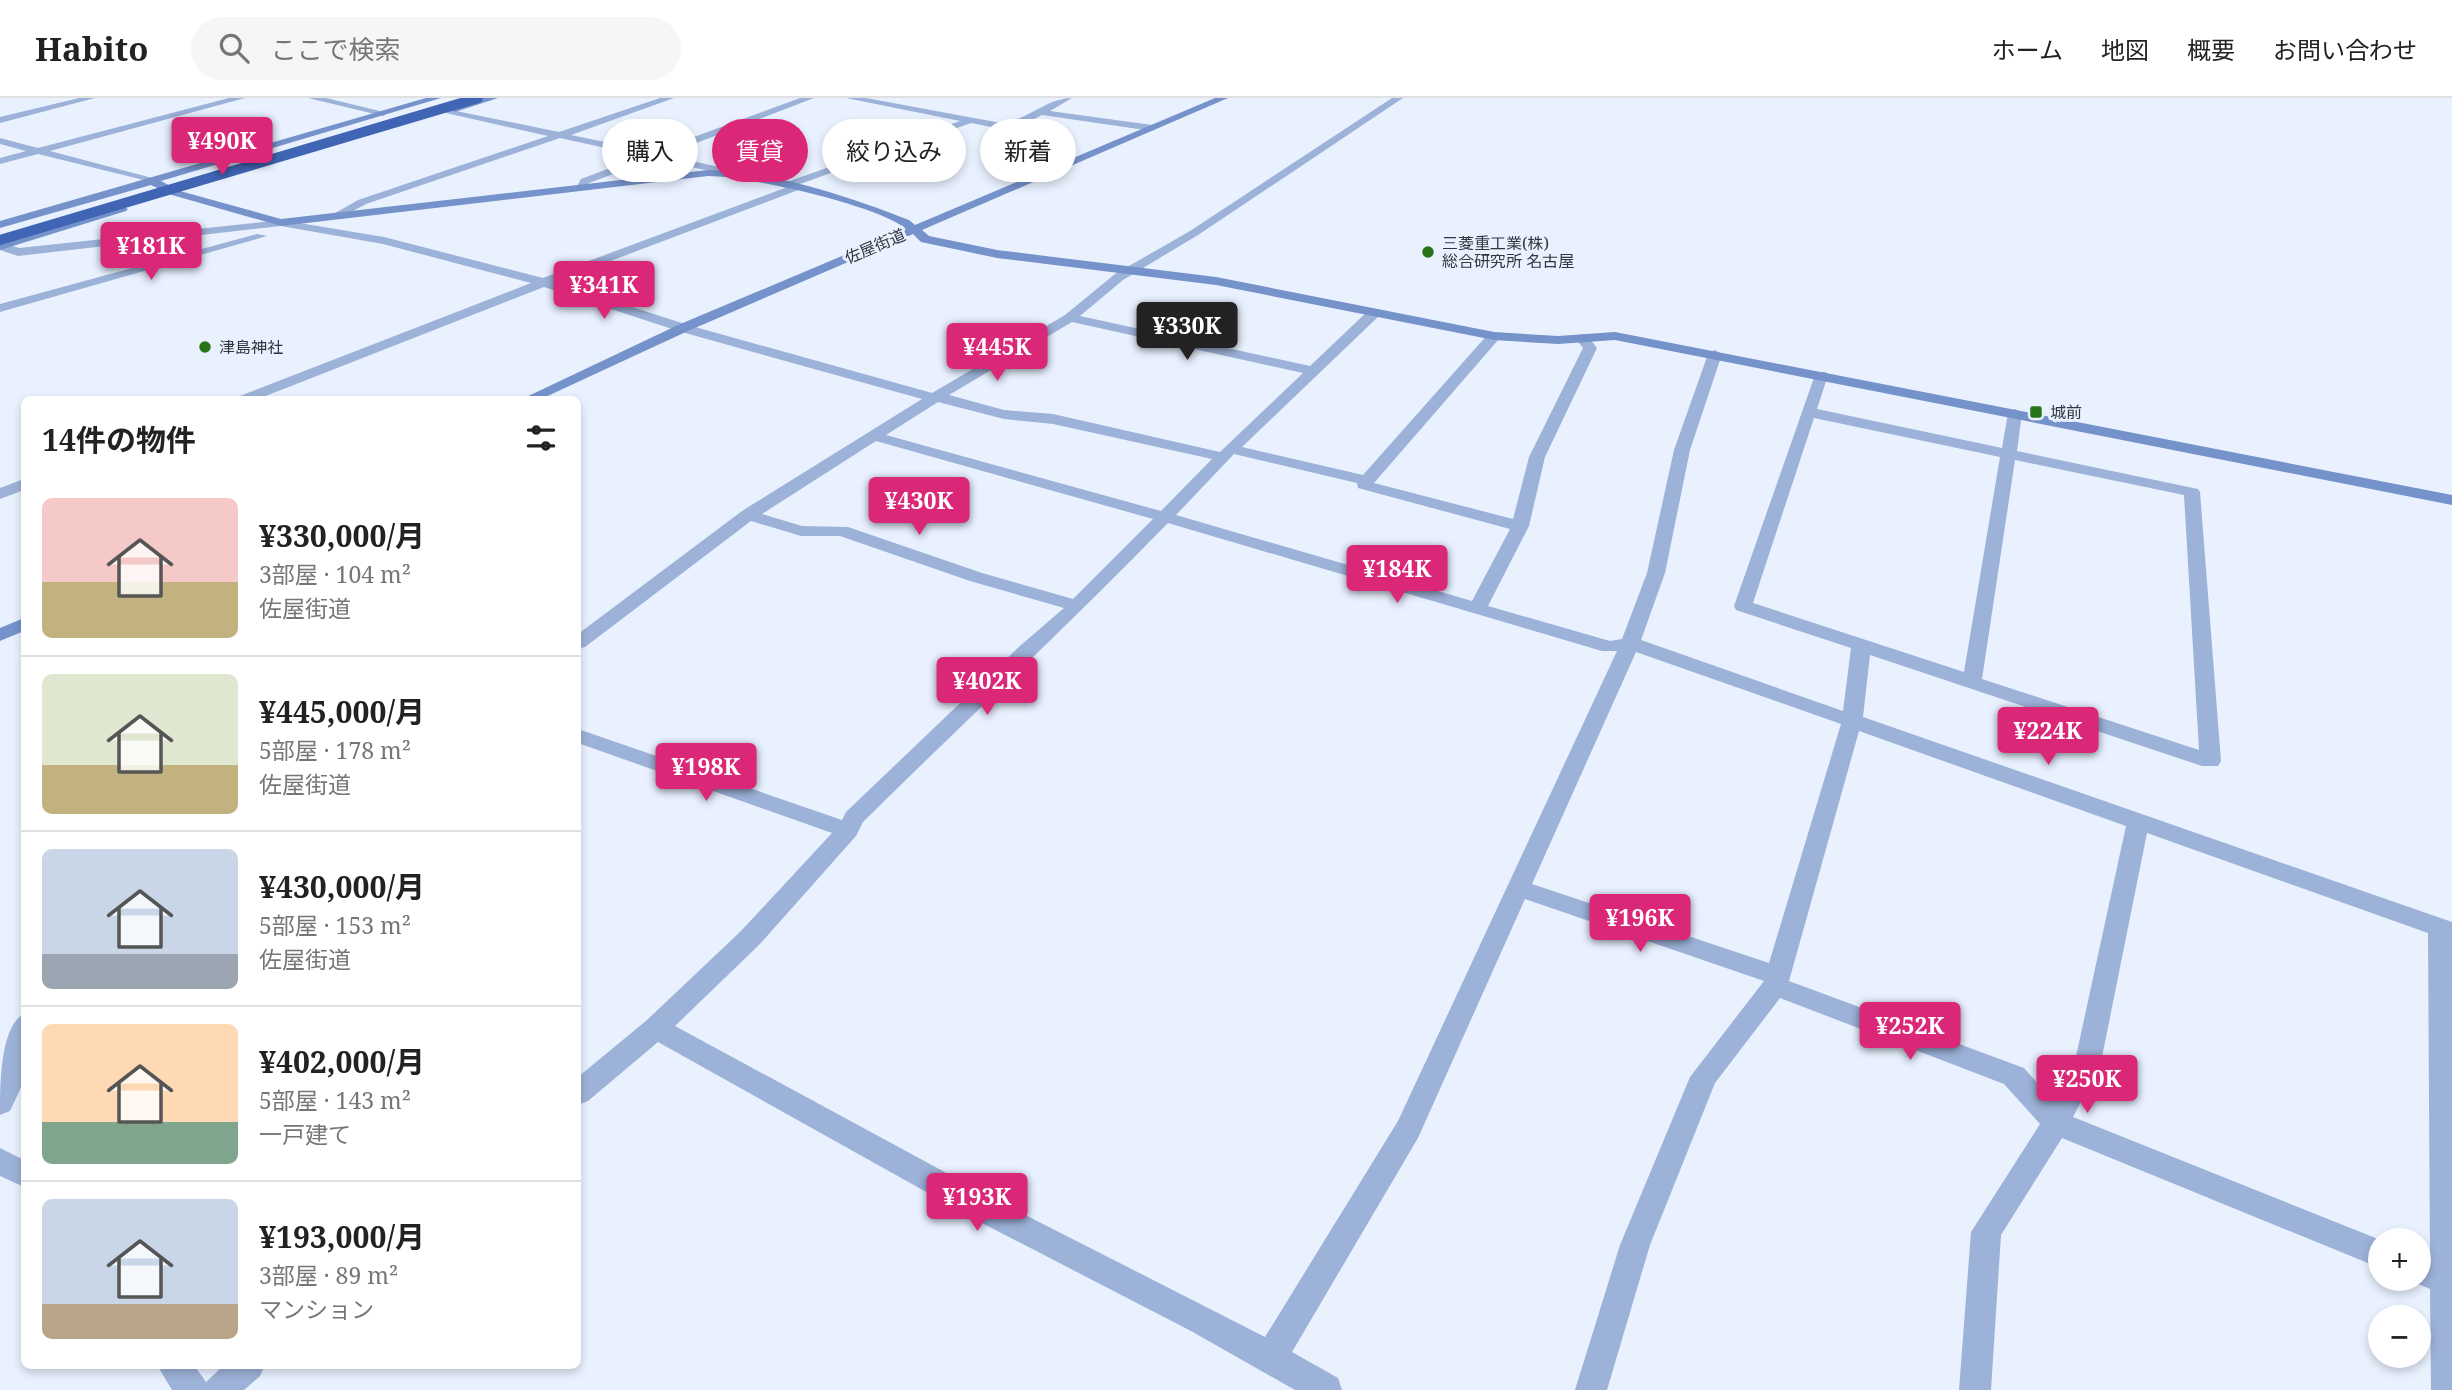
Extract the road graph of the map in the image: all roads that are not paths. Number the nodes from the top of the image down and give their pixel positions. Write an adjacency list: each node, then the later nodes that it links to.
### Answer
1 (90, 98): 17 (street)
2 (240, 98): 24 (street)
3 (313, 98): 16 (street)
4 (436, 98): 16 (street)
5 (449, 98): 35 (highway)
6 (478, 98): 37 (highway, bridge)
7 (493, 98): 14 (street)
8 (670, 98): 20 (street)
9 (810, 98): 21 (street)
10 (851, 98): 18 (street)
11 (1067, 98): 15 (street)
12 (1223, 98): 19 (street, 佐屋街道)
13 (1398, 98): 39 (street)
14 (449, 111): 20 (street); 32 (street)
15 (1041, 112): 18 (street); 19 (street)
16 (383, 113): 28 (street)
17 (0, 120)
18 (970, 120): 30 (street)
19 (1152, 128): 36 (street, 佐屋街道)
20 (560, 135): 23 (street); 33 (street)
21 (698, 139)
22 (0, 141): 24 (street)
23 (602, 144)
24 (40, 151): 25 (street); 28 (street)
25 (0, 161)
26 (712, 173): 31 (street)
27 (602, 175): 31 (street)
28 (152, 181): 32 (street); 35 (street)
29 (774, 182): 30 (street)
30 (792, 186): 36 (street); 40 (street)
31 (581, 188): 33 (street)
32 (176, 193): 34 (street); 38 (street)
33 (336, 216): 34 (street)
34 (288, 225): 38 (street); 40 (street); 41 (street)
35 (0, 228)
36 (913, 230): 39 (street); 44 (street, 佐屋街道)
37 (0, 240)
38 (0, 246)
39 (1129, 271): 42 (street); 43 (street)
40 (544, 284): 44 (street); 50 (street)
41 (0, 308)
42 (1375, 312): 45 (street); 48 (street)
43 (1070, 318): 48 (street); 52 (street)
44 (683, 328): 51 (street, 佐屋街道); 52 (street)
45 (1494, 336): 46 (street); 58 (street)
46 (1583, 338): 47 (street); 64 (street)
47 (1714, 354): 49 (street); 70 (street)
48 (1313, 371): 56 (street)
49 (1821, 375): 53 (street); 54 (street)
50 (253, 396)
51 (536, 396)
52 (936, 398): 55 (street); 56 (street)
53 (1808, 412): 57 (street); 71 (street)
54 (2015, 413): 57 (street); 61 (street)
55 (873, 436): 62 (street); 63 (street)
56 (1227, 453): 58 (street); 63 (street)
57 (2008, 454): 72 (street); 72 (street)
58 (1367, 481): 64 (street)
59 (21, 485): 60 (street)
60 (0, 494)
61 (2452, 500)
62 (748, 515): 65 (street); 69 (street)
63 (1165, 517): 65 (street); 66 (street)
64 (1520, 526): 66 (street)
65 (1077, 606): 76 (street)
66 (1477, 608): 70 (street)
67 (21, 625): 68 (street)
68 (0, 635)
69 (581, 641)
70 (1630, 643): 73 (street); 77 (street)
71 (1861, 646): 72 (street); 73 (street)
72 (1972, 682)
73 (1852, 721): 75 (street); 79 (street)
74 (581, 737): 76 (street)
75 (2137, 821): 78 (street); 84 (street)
76 (848, 830): 80 (street)
77 (1518, 888): 79 (street); 89 (street)
78 (2446, 930): 88 (street)
79 (1776, 981): 84 (street); 95 (street)
80 (656, 1028): 82 (street); 89 (street)
81 (21, 1030): 83 (street)
82 (581, 1091)
83 (0, 1103)
84 (2056, 1123): 87 (street); 96 (street)
85 (0, 1161): 86 (street)
86 (21, 1172)
87 (2368, 1249)
88 (2432, 1275): 97 (street)
89 (1272, 1356): 94 (street)
90 (176, 1369): 92 (street)
91 (244, 1369): 93 (street)
92 (193, 1390)
93 (219, 1390)
94 (1326, 1390)
95 (1591, 1390)
96 (1975, 1390)
97 (2447, 1390)

